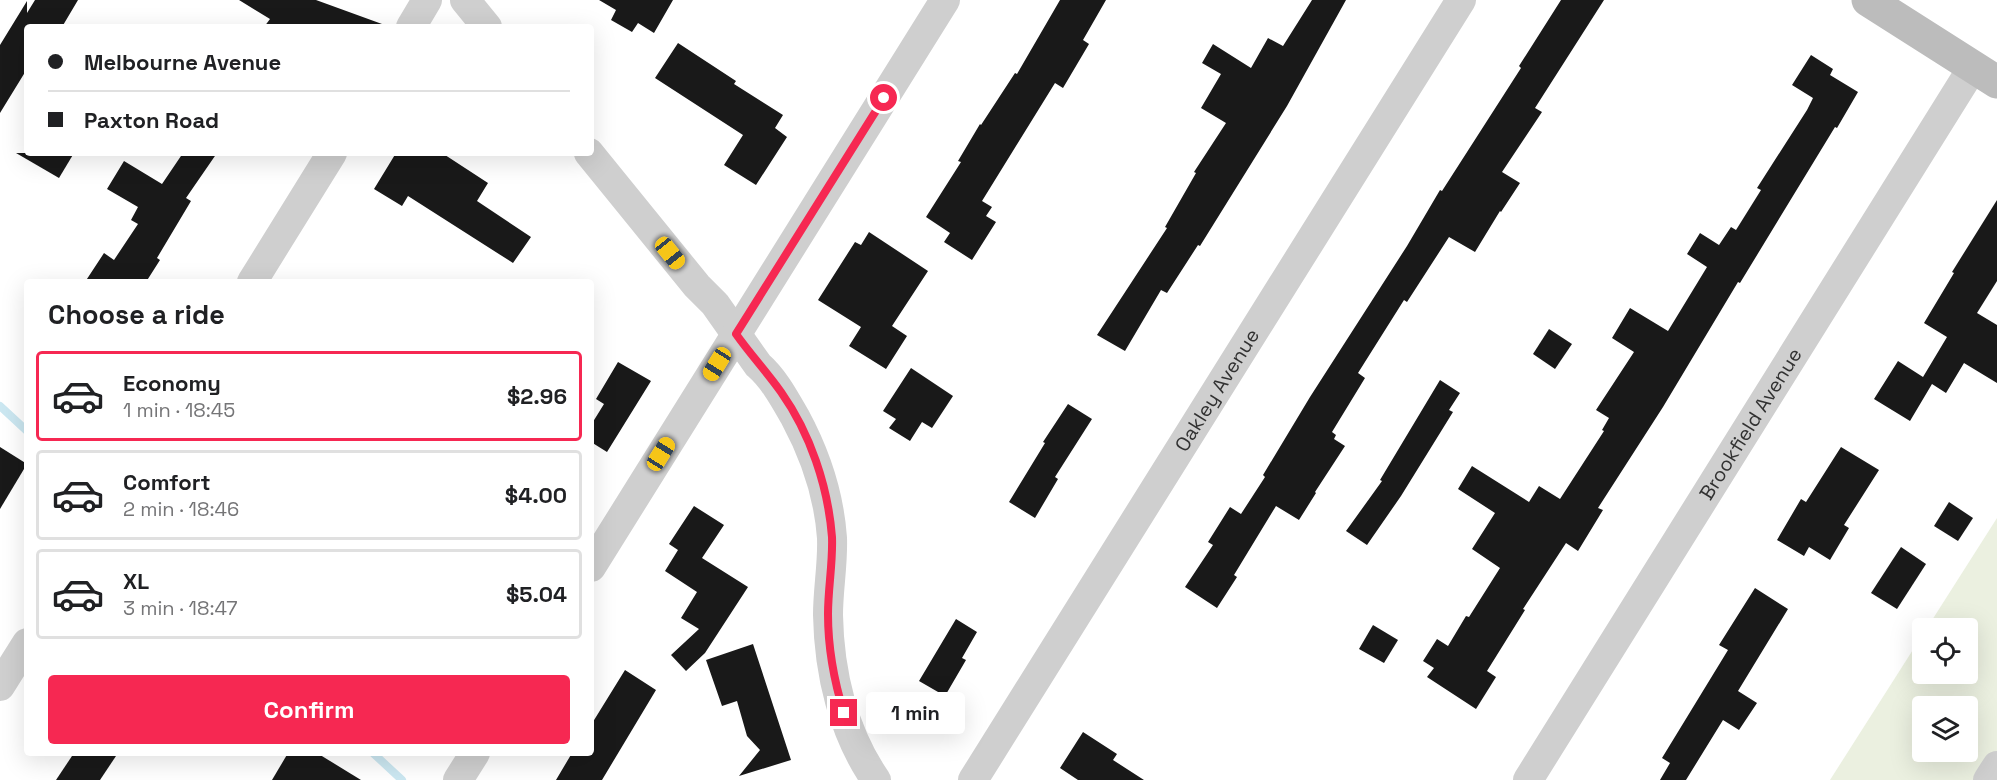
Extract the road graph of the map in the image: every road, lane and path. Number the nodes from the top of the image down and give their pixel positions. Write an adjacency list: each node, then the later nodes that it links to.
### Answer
1 (428, 0): 6 (street)
2 (465, 0): 7 (street)
3 (945, 0): 12 (street)
4 (1461, 0): 20 (street, Oakley Avenue)
5 (1868, 0): 8 (street)
6 (413, 24)
7 (485, 24)
8 (1985, 74): 21 (street, Brookfield Avenue)
9 (330, 156): 11 (street)
10 (591, 156): 12 (street)
11 (254, 279)
12 (736, 334): 13 (street); 19 (street)
13 (594, 562)
14 (24, 648): 15 (street)
15 (0, 686)
16 (473, 756): 18 (street)
17 (1997, 766): 22 (street)
18 (458, 780)
19 (876, 780)
20 (973, 780)
21 (1528, 780)
22 (1988, 780)

